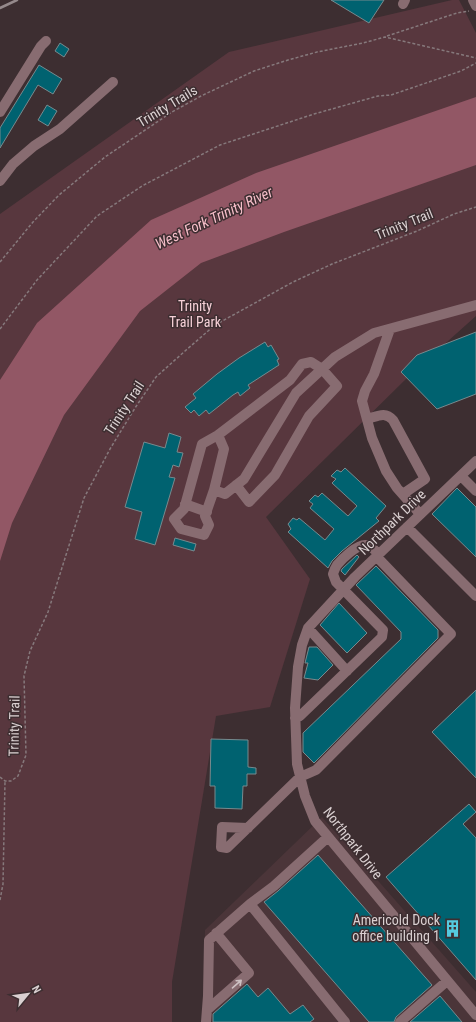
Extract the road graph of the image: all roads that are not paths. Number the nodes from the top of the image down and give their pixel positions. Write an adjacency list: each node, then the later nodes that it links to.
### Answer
1 (46, 41): 3 (street)
2 (113, 82): 4 (street)
3 (0, 112)
4 (0, 181)
5 (476, 305): 6 (street)
6 (390, 329): 7 (street); 8 (street)
7 (322, 369): 9 (street); 12 (street); 12 (street)
8 (367, 419): 15 (street); 15 (street)
9 (218, 436): 13 (street); 16 (street)
10 (476, 461): 11 (street, Northpark Drive)
11 (460, 476): 14 (street); 18 (street, Northpark Drive)
12 (236, 485): 13 (street)
13 (214, 490): 17 (street)
14 (476, 491)
15 (403, 494): 18 (street)
16 (185, 504): 17 (street); 17 (street)
17 (207, 512)
18 (420, 514): 19 (street, Northpark Drive)
19 (407, 528): 20 (street, Northpark Drive); 22 (street)
20 (378, 555): 21 (street, Northpark Drive); 21 (street); 26 (street)
21 (344, 589): 23 (street, Northpark Drive); 24 (street)
22 (476, 596)
23 (308, 628): 24 (street); 25 (street, Northpark Drive)
24 (347, 671): 25 (street)
25 (295, 718): 26 (street, Northpark Drive)
26 (300, 777): 27 (street); 28 (street, Northpark Drive)
27 (248, 828)
28 (328, 836): 29 (street); 31 (street, Northpark Drive)
29 (250, 904): 30 (street); 35 (street)
30 (216, 934): 32 (street); 32 (street, one-way to 30)
31 (448, 981): 33 (street, Northpark Drive); 36 (street)
32 (207, 1010): 34 (street)
33 (476, 1015)
34 (206, 1022)
35 (345, 1022)
36 (400, 1022)

